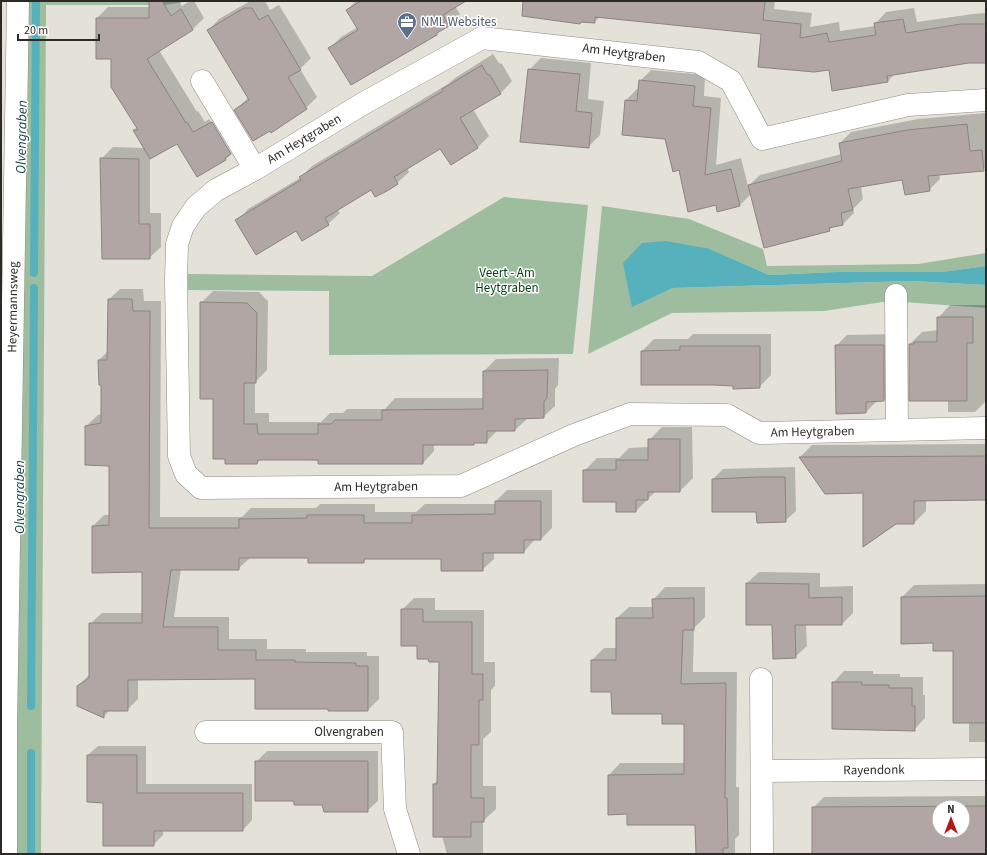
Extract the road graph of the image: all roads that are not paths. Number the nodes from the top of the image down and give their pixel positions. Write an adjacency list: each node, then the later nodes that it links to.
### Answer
1 (18, 1): 9 (street, Heyermannsweg)
2 (202, 81): 4 (street, Am Heytgraben)
3 (986, 100): 4 (street, Am Heytgraben)
4 (255, 169): 7 (street, Am Heytgraben)
5 (896, 295): 7 (street)
6 (986, 428): 7 (street, Am Heytgraben)
7 (897, 429)
8 (761, 679): 12 (street)
9 (4, 725): 13 (street, Heyermannsweg)
10 (206, 732): 14 (street, Olvengraben)
11 (986, 769): 12 (street, Rayendonk)
12 (762, 771): 15 (street)
13 (6, 854)
14 (409, 854)
15 (762, 854)

